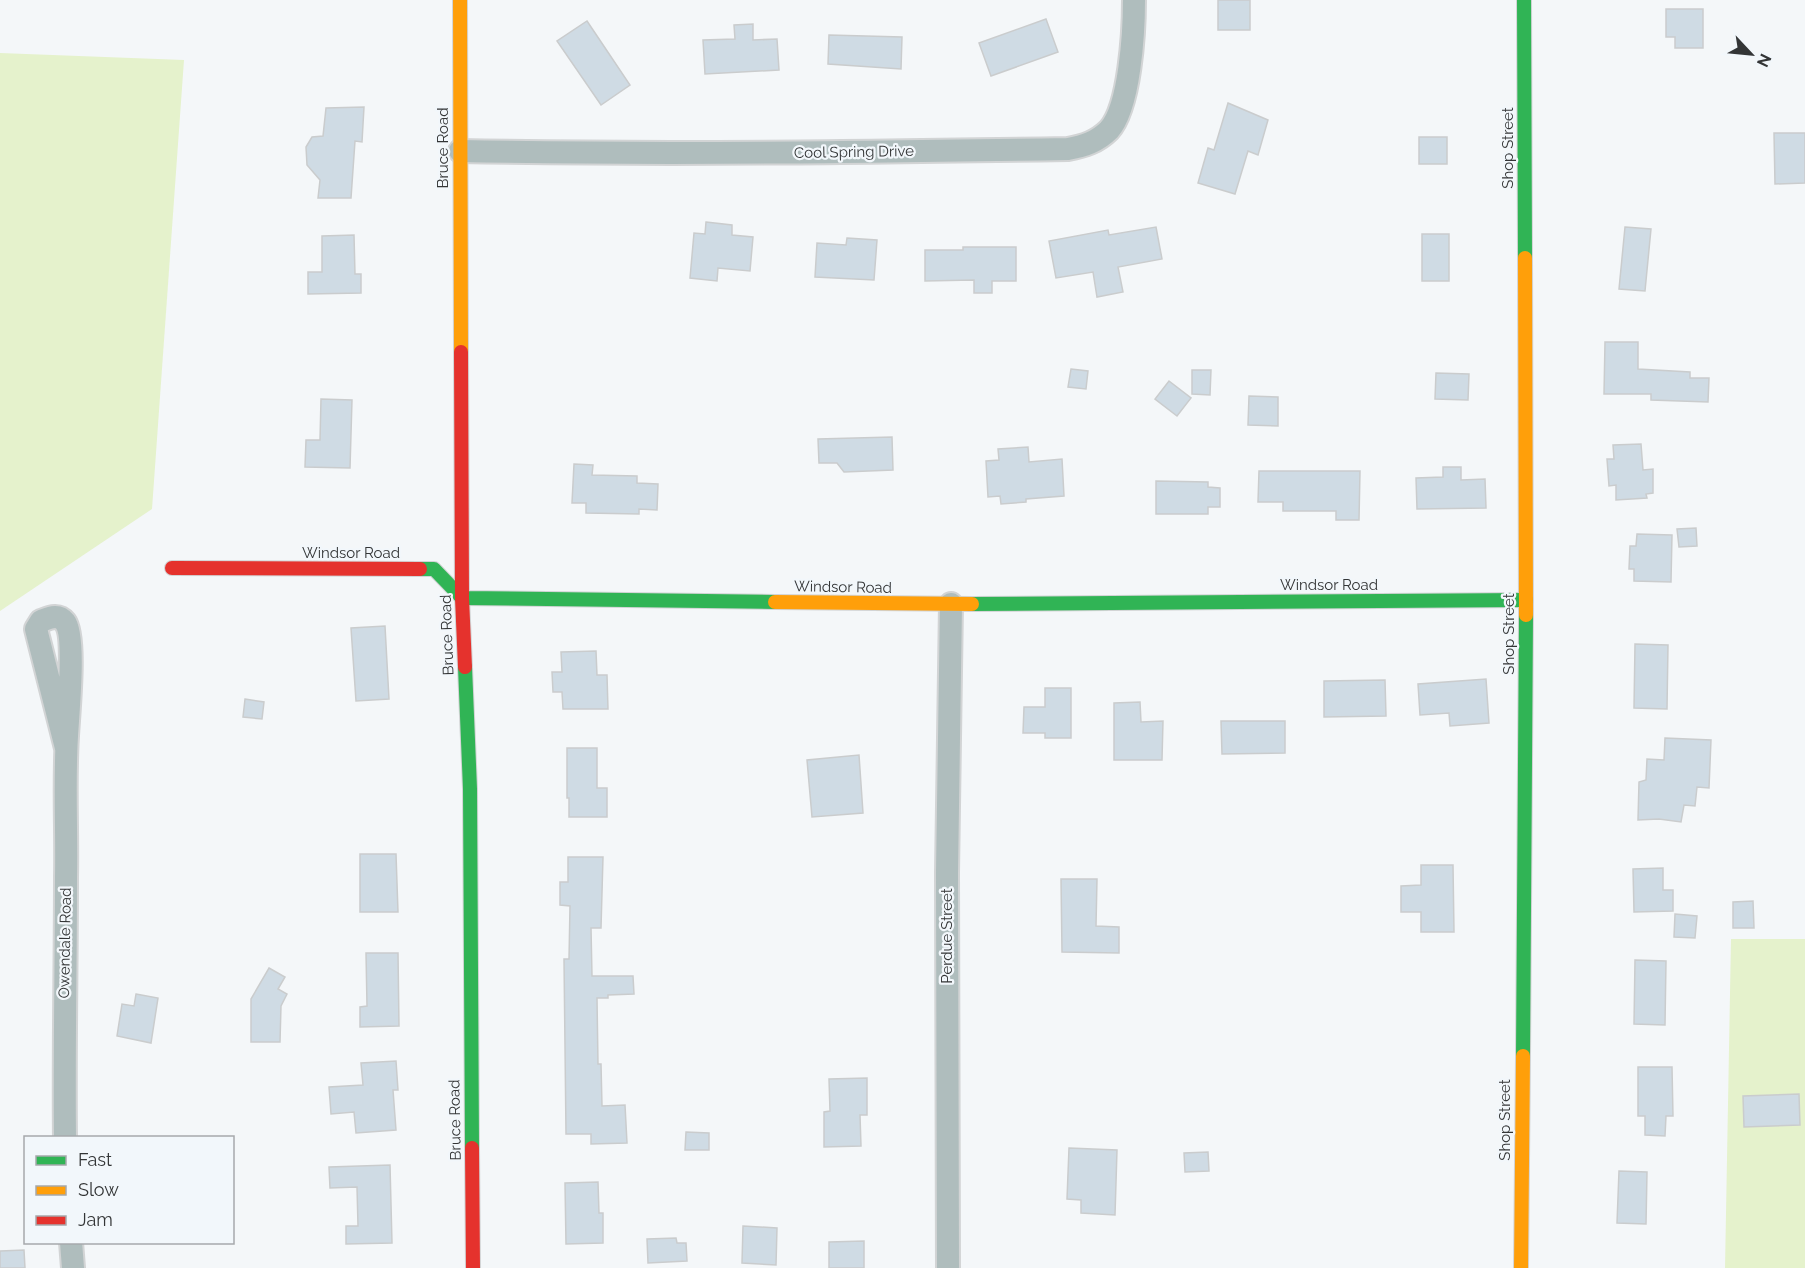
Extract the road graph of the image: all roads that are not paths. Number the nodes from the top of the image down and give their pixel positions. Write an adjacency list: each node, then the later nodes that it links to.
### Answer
1 (460, 0): 4 (street, Bruce Road)
2 (1134, 0): 4 (street, Cool Spring Drive)
3 (1524, 0): 7 (street, Shop Street)
4 (460, 151): 6 (street, Bruce Road)
5 (172, 568): 6 (street, Windsor Road)
6 (462, 598): 8 (street, Windsor Road); 13 (street, Bruce Road)
7 (1526, 600): 8 (street, Windsor Road); 15 (street, Shop Street)
8 (951, 604): 14 (street, Perdue Street)
9 (66, 748): 9 (street, Owendale Road); 10 (street, Owendale Road)
10 (65, 1136)
11 (71, 1244): 12 (street)
12 (73, 1268)
13 (473, 1268)
14 (948, 1268)
15 (1521, 1268)

